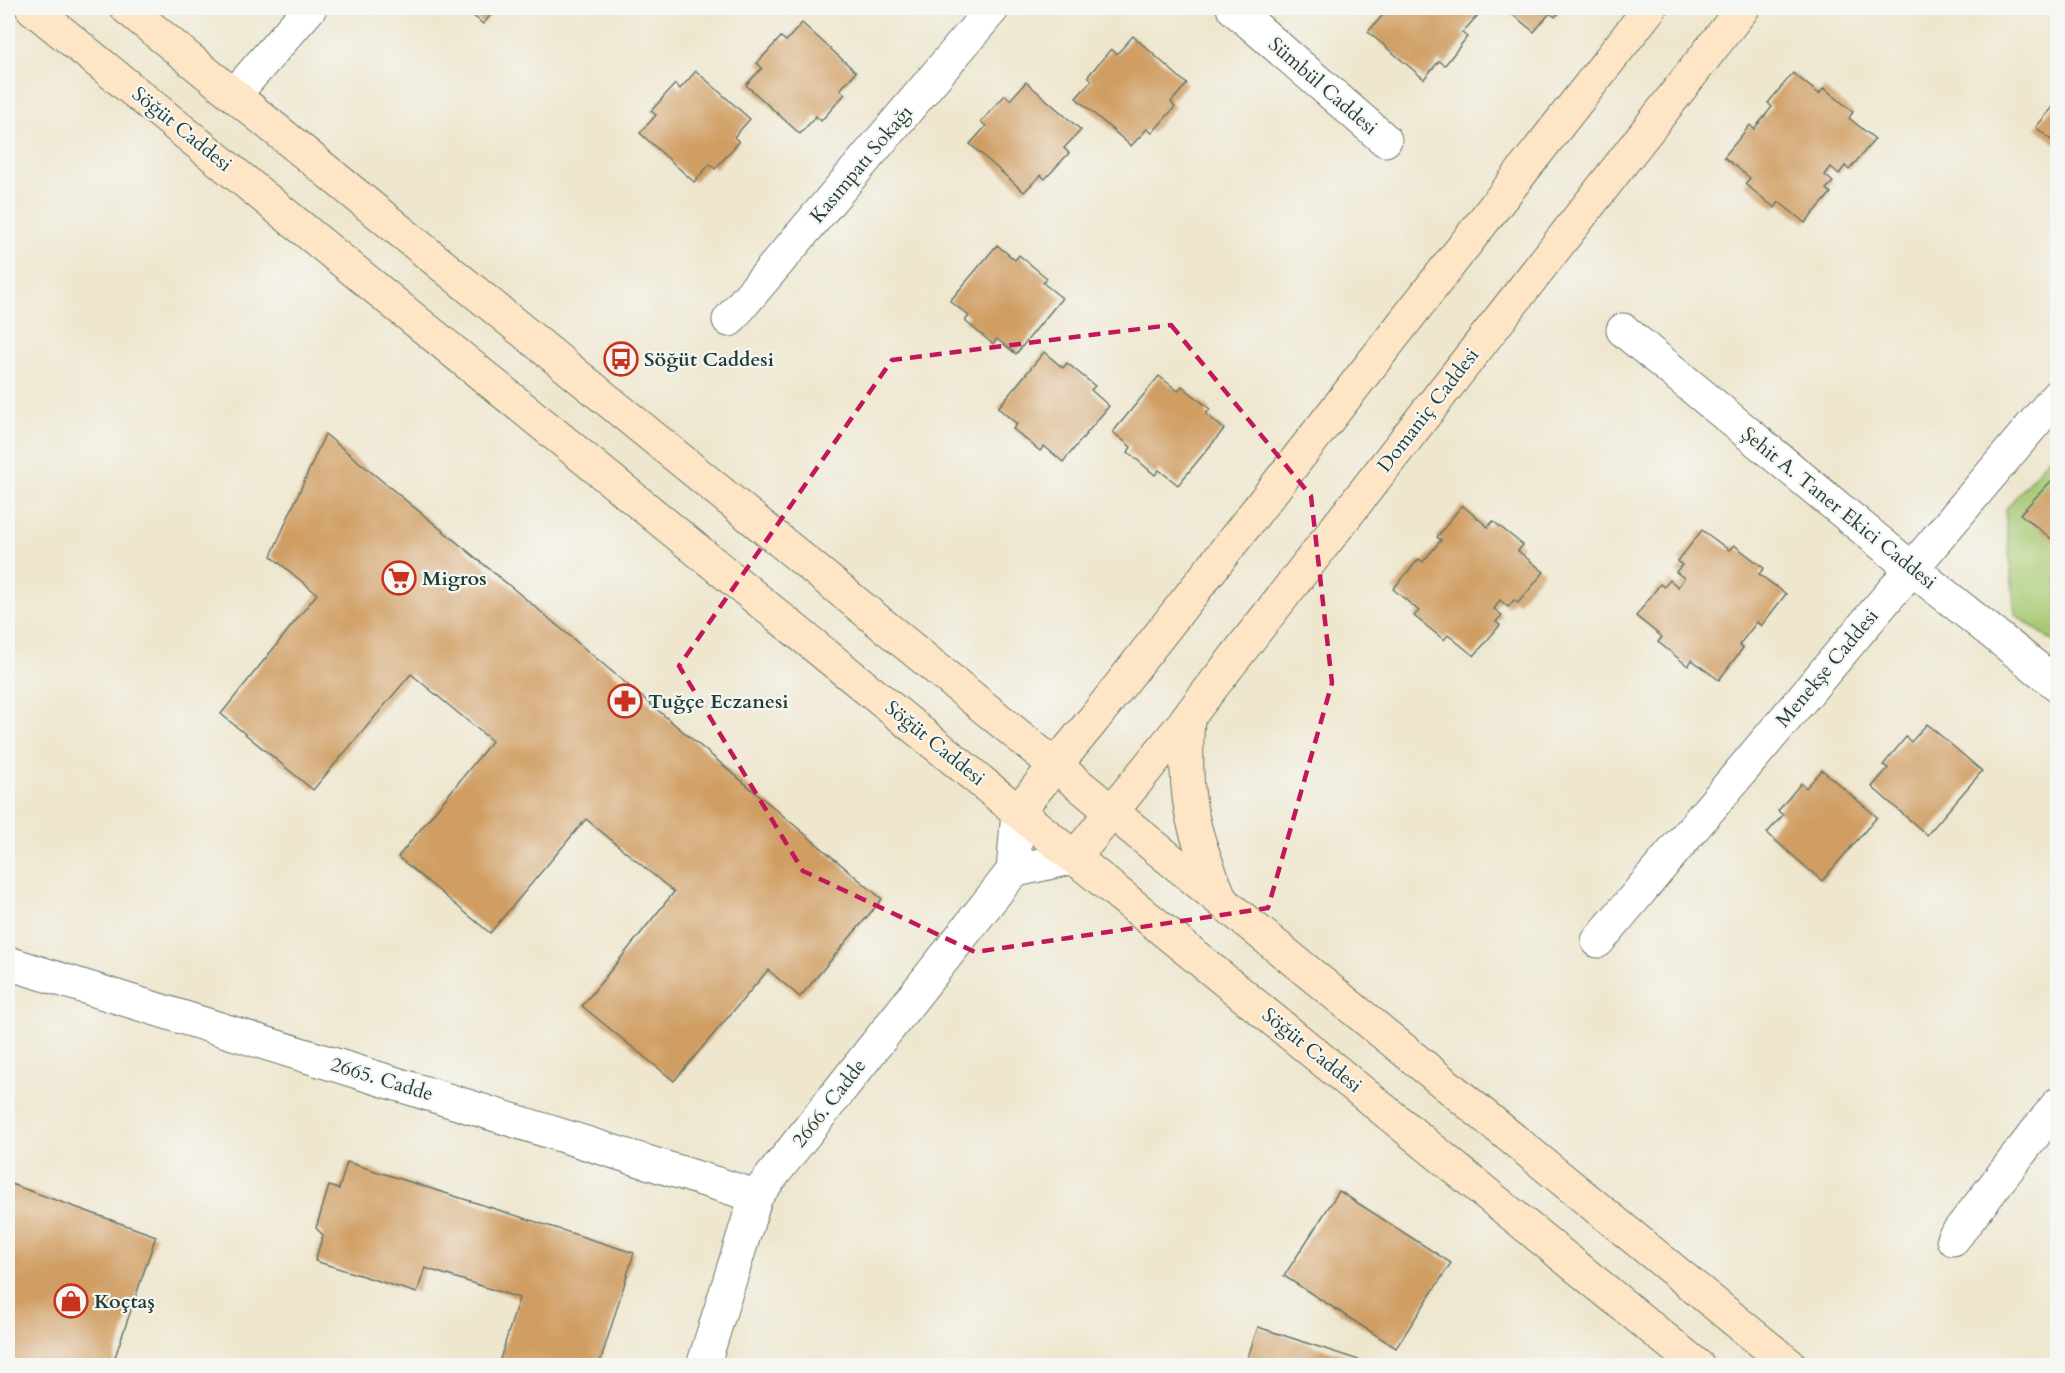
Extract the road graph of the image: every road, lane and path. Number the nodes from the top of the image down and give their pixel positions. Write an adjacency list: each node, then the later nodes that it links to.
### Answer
1 (33, 8): 17 (main road, Söğüt Caddesi)
2 (127, 8): 8 (main road)
3 (310, 8): 8 (street)
4 (993, 8): 10 (street, Kasımpatı Sokağı)
5 (1233, 8): 9 (street, Sümbül Caddesi)
6 (1650, 8): 16 (main road)
7 (1743, 8): 15 (main road, Domaniç Caddesi)
8 (234, 95): 16 (main road)
9 (1385, 140)
10 (729, 320)
11 (1623, 330): 13 (street, Şehit A. Taner Ekici Caddesi)
12 (2058, 395): 13 (street, Menekşe Caddesi)
13 (1911, 568): 14 (street, Şehit A. Taner Ekici Caddesi); 22 (street, Menekşe Caddesi)
14 (2058, 686)
15 (1188, 717): 18 (main road, Domaniç Caddesi); 21 (main road)
16 (1056, 766): 17 (main road); 18 (main road)
17 (1018, 811): 19 (main road, Söğüt Caddesi); 20 (street)
18 (1112, 812): 19 (main road, Domaniç Caddesi); 21 (main road)
19 (1075, 857): 20 (street); 28 (main road, Söğüt Caddesi)
20 (1013, 871): 25 (street, 2666. Cadde)
21 (1222, 902): 29 (main road)
22 (1598, 941)
23 (8, 963): 25 (street, 2665. Cadde)
24 (2058, 1104): 26 (street)
25 (756, 1196): 27 (street, 2666. Cadde)
26 (1953, 1239)
27 (703, 1365)
28 (1698, 1365)
29 (1791, 1365)

